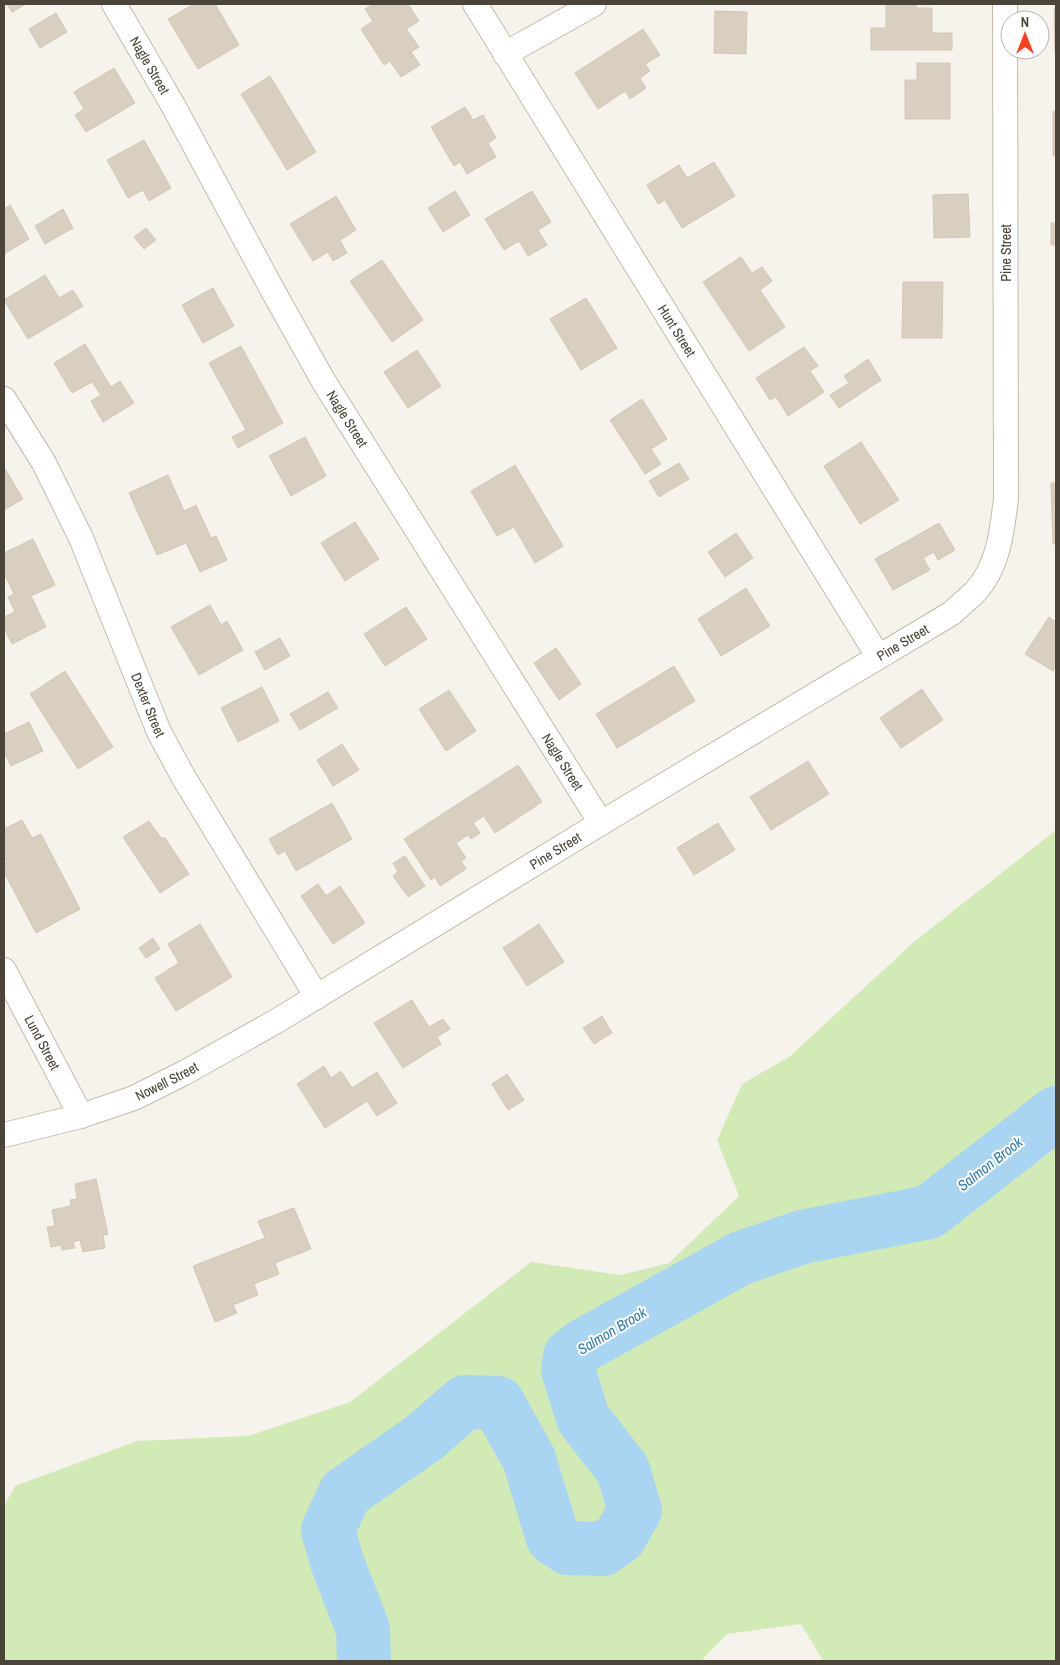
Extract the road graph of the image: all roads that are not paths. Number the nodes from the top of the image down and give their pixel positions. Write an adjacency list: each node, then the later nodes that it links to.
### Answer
1 (114, 4): 8 (street, Nagle Street)
2 (475, 4): 5 (street, Hunt Street)
3 (594, 4): 5 (street)
4 (1005, 4): 7 (street, Pine Street)
5 (505, 54): 7 (street, Hunt Street)
6 (4, 399): 10 (street, Dexter Street)
7 (878, 656): 8 (street, Pine Street)
8 (601, 823): 10 (street, Pine Street)
9 (4, 970): 11 (street, Lund Street)
10 (317, 997): 11 (street, Nowell Street)
11 (81, 1116): 12 (street, Nowell Street)
12 (4, 1135)

